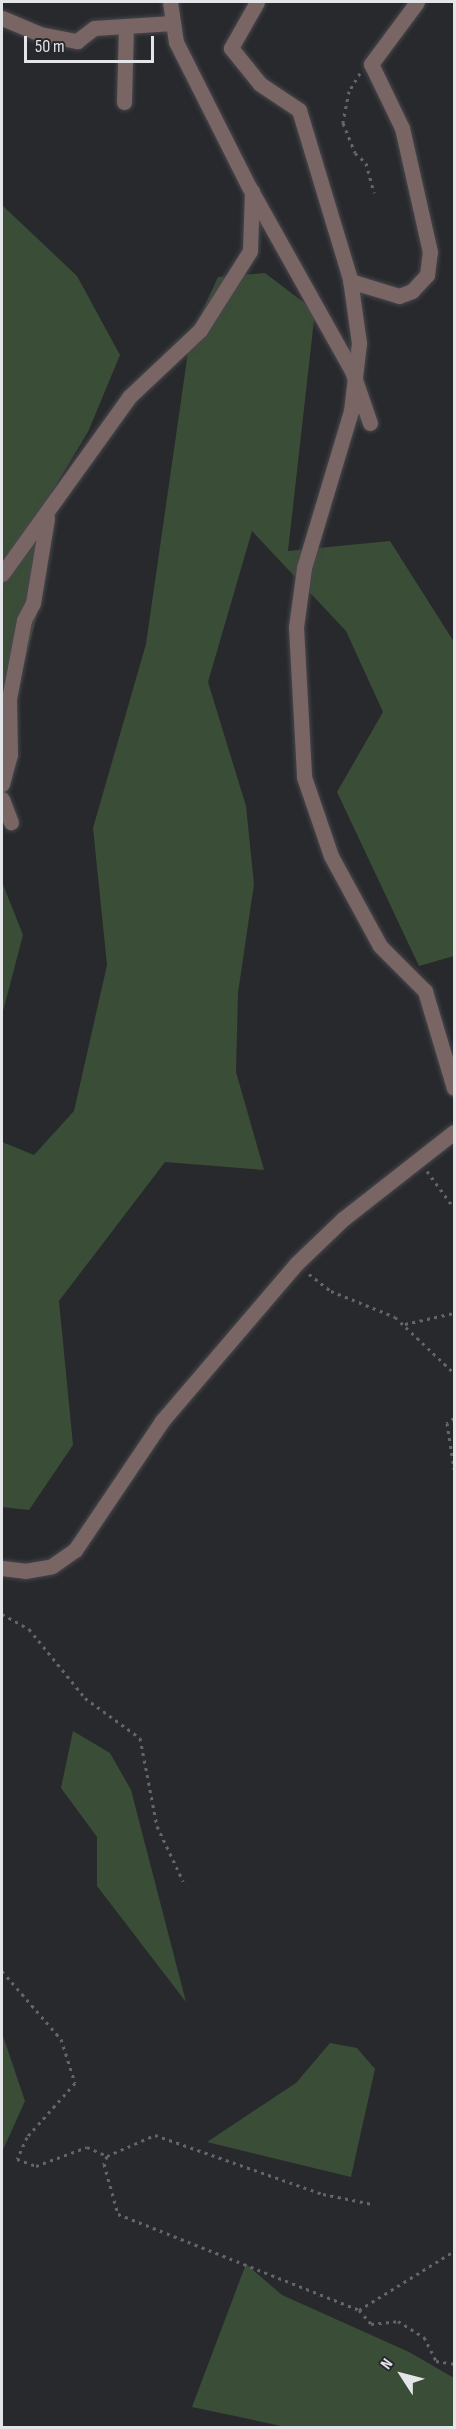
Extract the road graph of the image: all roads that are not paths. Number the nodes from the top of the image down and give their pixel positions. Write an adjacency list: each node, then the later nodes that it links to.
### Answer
1 (170, 2): 5 (street)
2 (256, 2): 9 (street)
3 (417, 2): 9 (street)
4 (2, 18): 6 (street)
5 (173, 23): 6 (street); 8 (street)
6 (126, 26): 7 (street)
7 (124, 102)
8 (252, 191): 10 (street); 12 (street)
9 (350, 281): 10 (street)
10 (352, 371): 11 (street); 17 (street)
11 (370, 423)
12 (47, 515): 13 (street); 14 (street)
13 (2, 574)
14 (2, 784)
15 (2, 799): 16 (street)
16 (10, 822)
17 (454, 1088)
18 (454, 1132): 19 (street)
19 (2, 1568)

